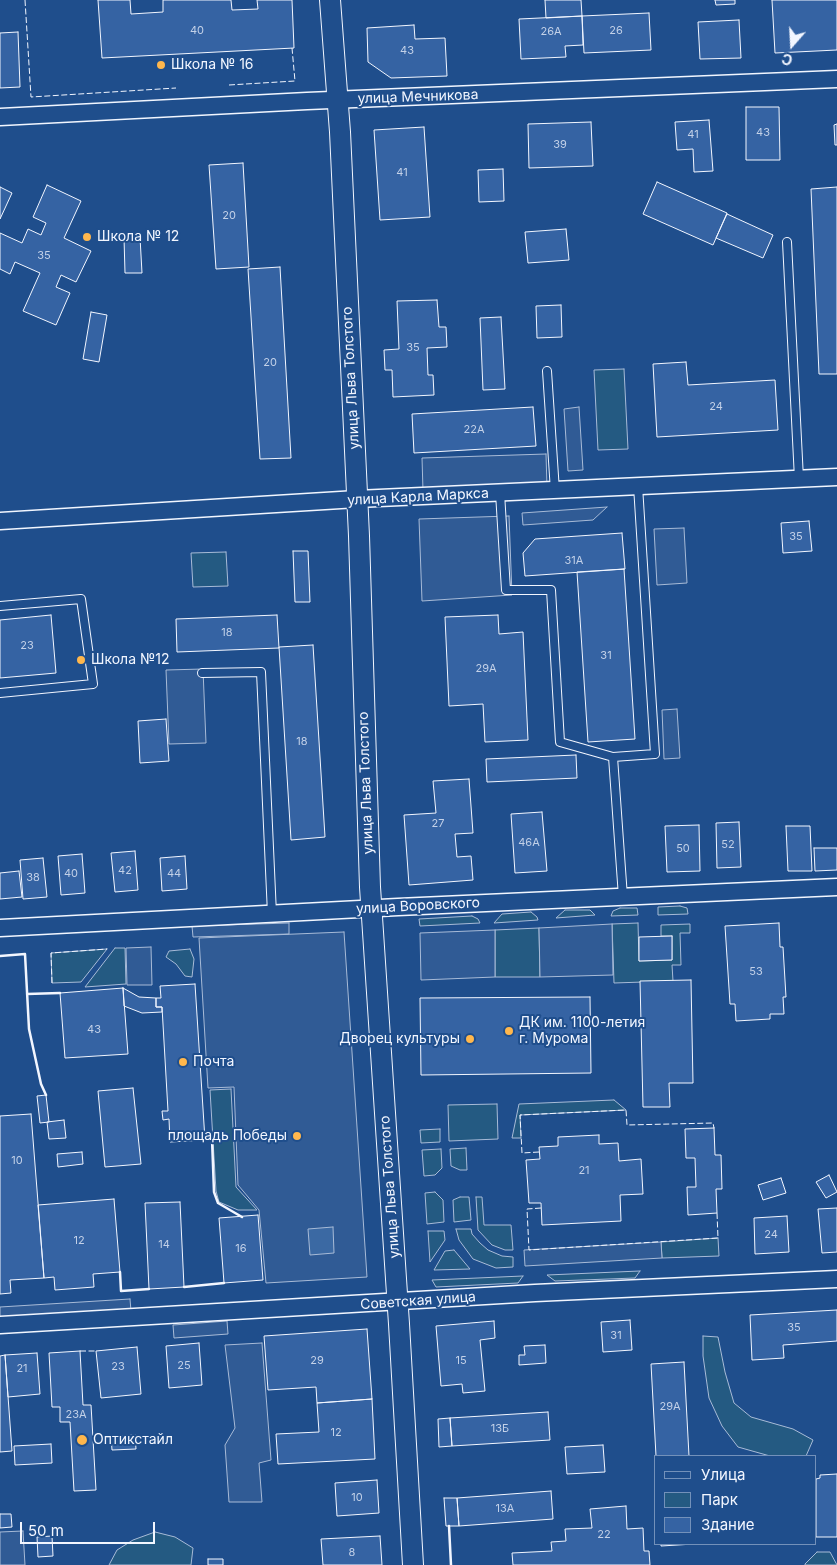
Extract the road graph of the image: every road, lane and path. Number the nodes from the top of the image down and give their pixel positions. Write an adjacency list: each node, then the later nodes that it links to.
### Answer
1 (330, 0): 3 (street, улица Льва Толстого)
2 (837, 79): 3 (street, улица Мечникова)
3 (337, 100): 4 (street, улица Мечникова); 12 (street, улица Льва Толстого)
4 (0, 117)
5 (787, 242): 8 (lane)
6 (548, 371): 10 (lane)
7 (837, 477): 8 (street, улица Карла Маркса)
8 (799, 479): 9 (street, улица Карла Маркса)
9 (638, 486): 10 (street, улица Карла Маркса); 17 (lane)
10 (555, 490): 11 (street, улица Карла Маркса)
11 (500, 493): 12 (street, улица Карла Маркса); 17 (lane)
12 (357, 499): 13 (street, улица Карла Маркса); 20 (street, улица Льва Толстого)
13 (0, 521)
14 (0, 606): 16 (lane)
15 (202, 673): 21 (lane)
16 (0, 693)
17 (613, 757): 19 (lane)
18 (837, 887): 19 (street, улица Воровского)
19 (623, 897): 20 (street, улица Воровского)
20 (371, 908): 21 (street, улица Воровского); 24 (street, улица Льва Толстого)
21 (272, 914): 22 (street, улица Воровского)
22 (0, 928)
23 (837, 1279): 24 (street, Советская улица)
24 (397, 1303): 25 (street, Советская улица); 26 (street, улица Льва Толстого)
25 (0, 1325)
26 (413, 1565)

